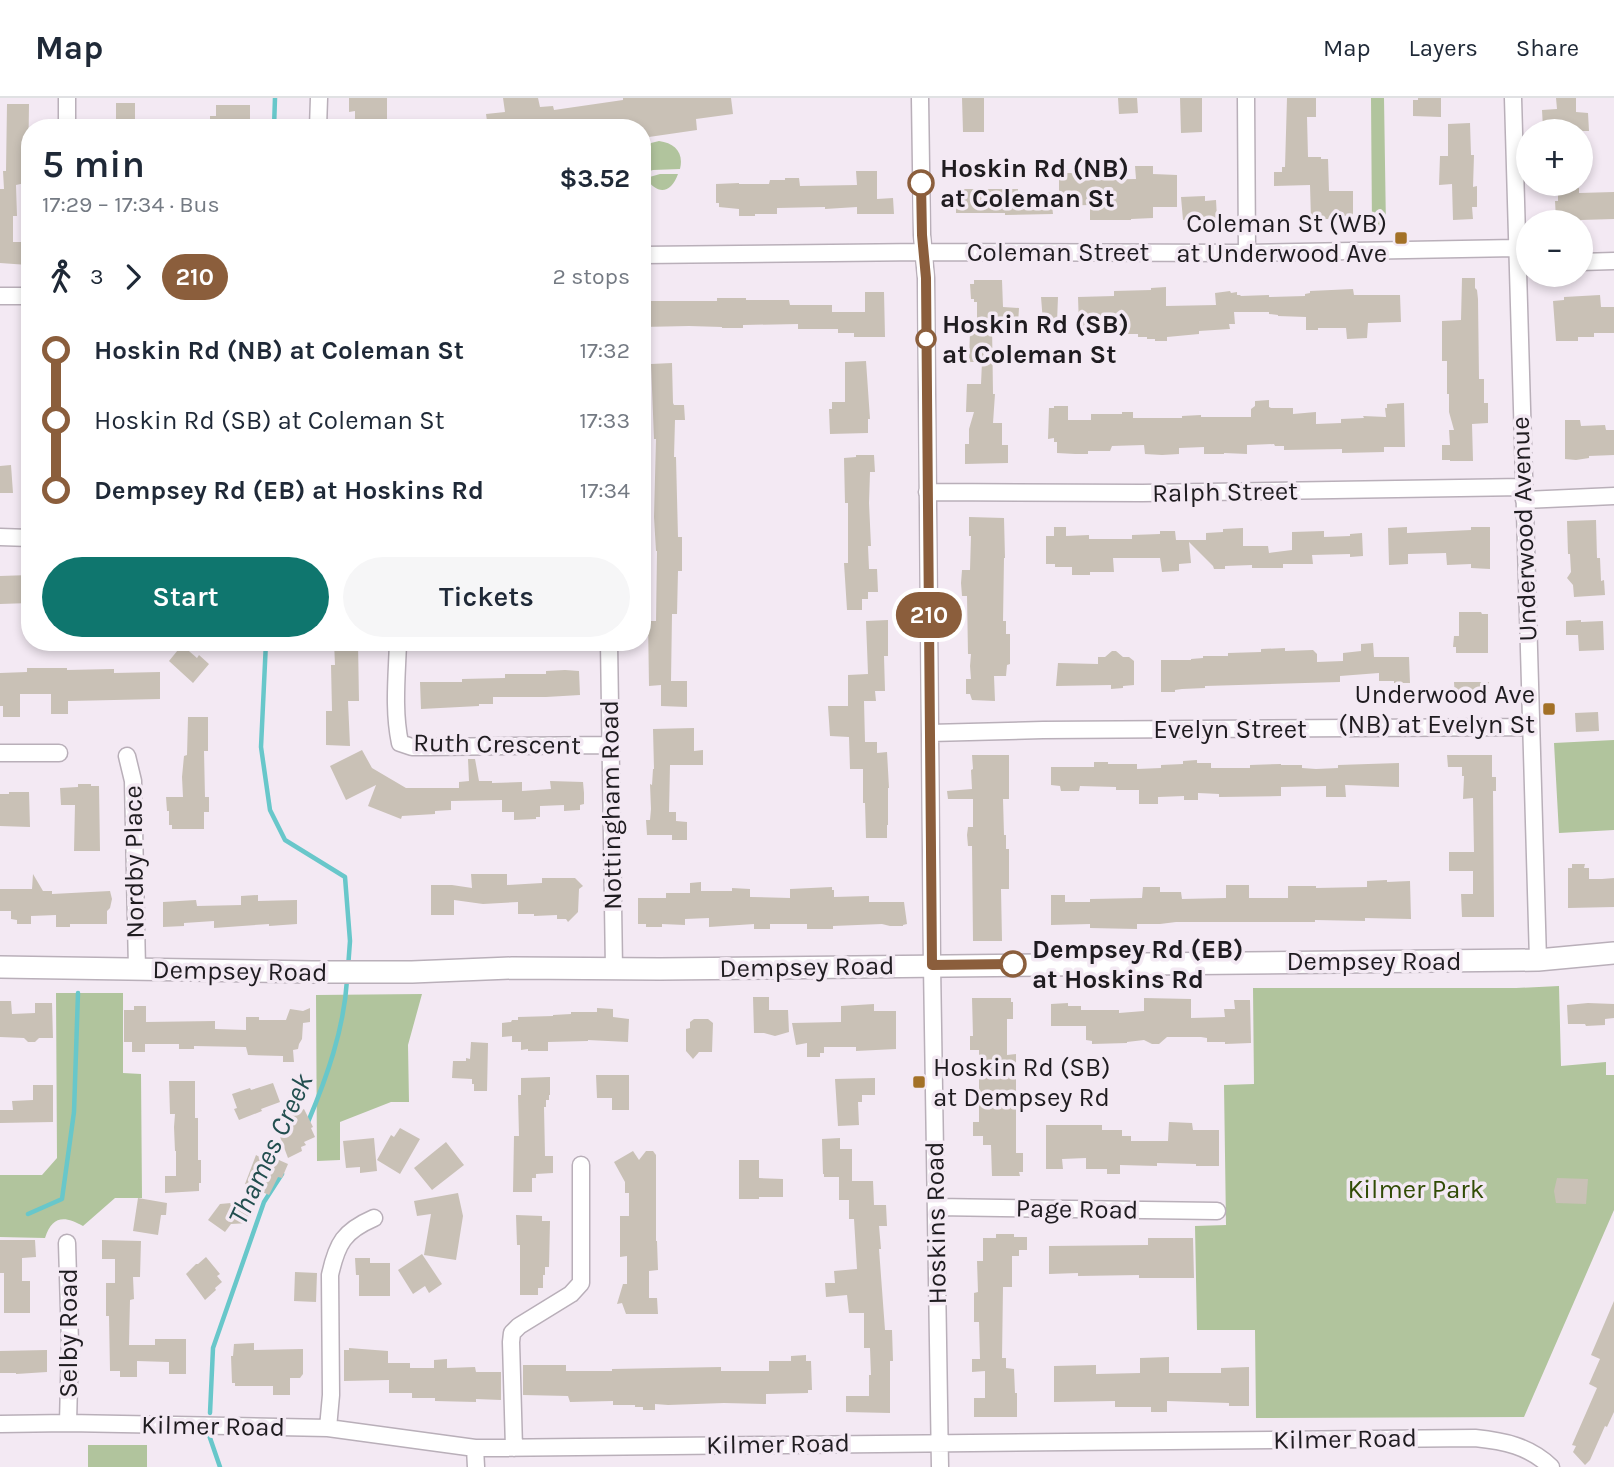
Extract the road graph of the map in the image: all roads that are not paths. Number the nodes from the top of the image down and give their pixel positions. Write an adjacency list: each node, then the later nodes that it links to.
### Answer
1 (67, 98): 6 (street)
2 (319, 98): 7 (street)
3 (920, 98): 9 (street, Hoskins Road)
4 (1246, 98): 10 (street)
5 (1513, 98): 8 (street, Underwood Avenue)
6 (67, 119)
7 (318, 119)
8 (1518, 210)
9 (924, 252): 10 (street, Coleman Street); 11 (street, Coleman Street); 18 (street, Hoskins Road)
10 (1247, 253): 12 (street, Coleman Street)
11 (651, 255)
12 (1516, 258)
13 (1614, 261): 14 (street)
14 (1593, 262)
15 (1520, 287): 19 (street, Underwood Avenue)
16 (0, 296): 17 (street)
17 (21, 296)
18 (928, 492): 19 (street, Ralph Street); 26 (street, Hoskins Road)
19 (1523, 494): 20 (street, Ralph Street); 25 (street, Underwood Avenue)
20 (1614, 496)
21 (0, 537): 22 (street)
22 (21, 538)
23 (398, 651): 27 (street, Ruth Crescent)
24 (609, 651): 27 (street, Nottingham Road)
25 (1530, 727): 26 (street, Evelyn Street); 32 (street, Underwood Avenue)
26 (930, 733): 33 (street, Hoskins Road)
27 (610, 745): 35 (street, Nottingham Road)
28 (0, 753): 29 (street)
29 (59, 753)
30 (127, 755): 36 (street, Nordby Place)
31 (1614, 953): 32 (street, Dempsey Road)
32 (1538, 960): 33 (street, Dempsey Road)
33 (932, 965): 35 (street, Dempsey Road); 38 (street, Hoskins Road)
34 (0, 967): 36 (street, Dempsey Road)
35 (614, 968): 36 (street, Dempsey Road)
36 (136, 969)
37 (581, 1165): 47 (street)
38 (936, 1207): 39 (street, Page Road); 45 (street, Hoskins Road)
39 (1217, 1211)
40 (374, 1218): 44 (street)
41 (67, 1243): 42 (street, Selby Road)
42 (68, 1423): 43 (street, Kilmer Road); 44 (street, Kilmer Road)
43 (0, 1424)
44 (328, 1428): 46 (street, Kilmer Road)
45 (939, 1442): 47 (street, Kilmer Road); 49 (street, Hoskins Road); 50 (street, Kilmer Road)
46 (475, 1448): 47 (street, Kilmer Road); 48 (street)
47 (514, 1448)
48 (476, 1467)
49 (940, 1467)
50 (1551, 1467)

